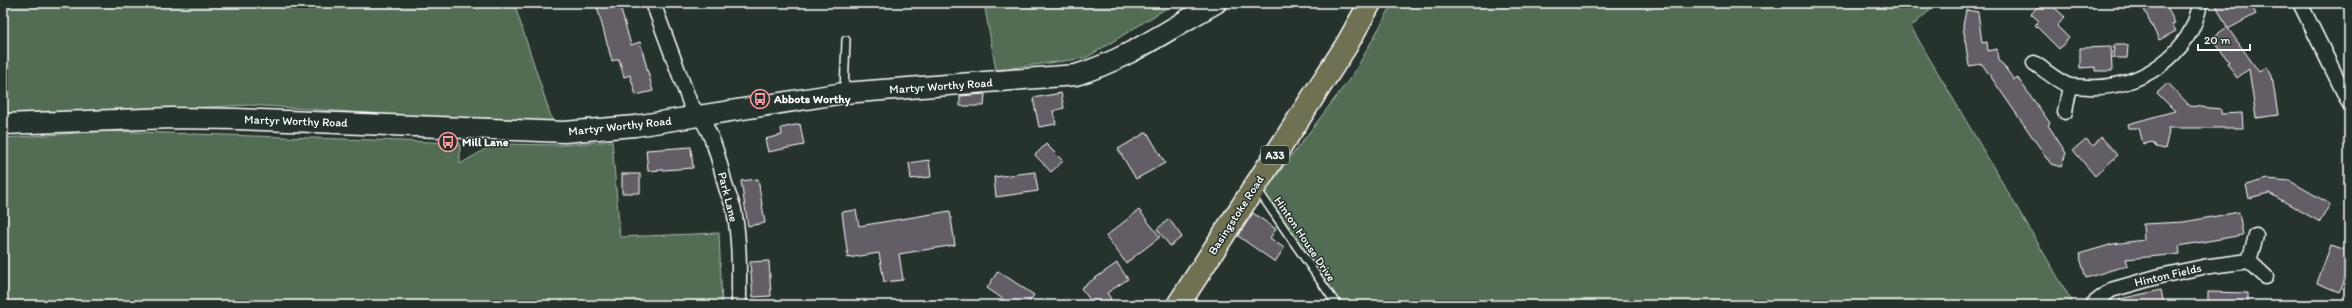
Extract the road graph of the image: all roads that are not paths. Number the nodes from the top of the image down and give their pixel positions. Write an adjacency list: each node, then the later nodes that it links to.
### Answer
1 (653, 3): 12 (street)
2 (1216, 3): 9 (main road, Martyr Worthy Road)
3 (1370, 3): 14 (main road, Basingstoke Road / A33)
4 (2200, 3): 8 (street)
5 (2300, 3): 10 (street)
6 (846, 40): 9 (lane)
7 (2034, 63): 8 (street)
8 (2070, 86): 11 (street)
9 (844, 93): 12 (main road, Martyr Worthy Road)
10 (2349, 103)
11 (2065, 112)
12 (701, 116): 13 (main road, Martyr Worthy Road); 18 (street, Park Lane)
13 (3, 124)
14 (1255, 185): 19 (main road, Basingstoke Road / A33); 20 (lane, Hinton House Drive)
15 (2256, 236): 16 (street)
16 (2249, 261): 17 (street); 21 (street, Hinton Fields)
17 (2266, 277)
18 (739, 305)
19 (1178, 305)
20 (1337, 305)
21 (2092, 305)

